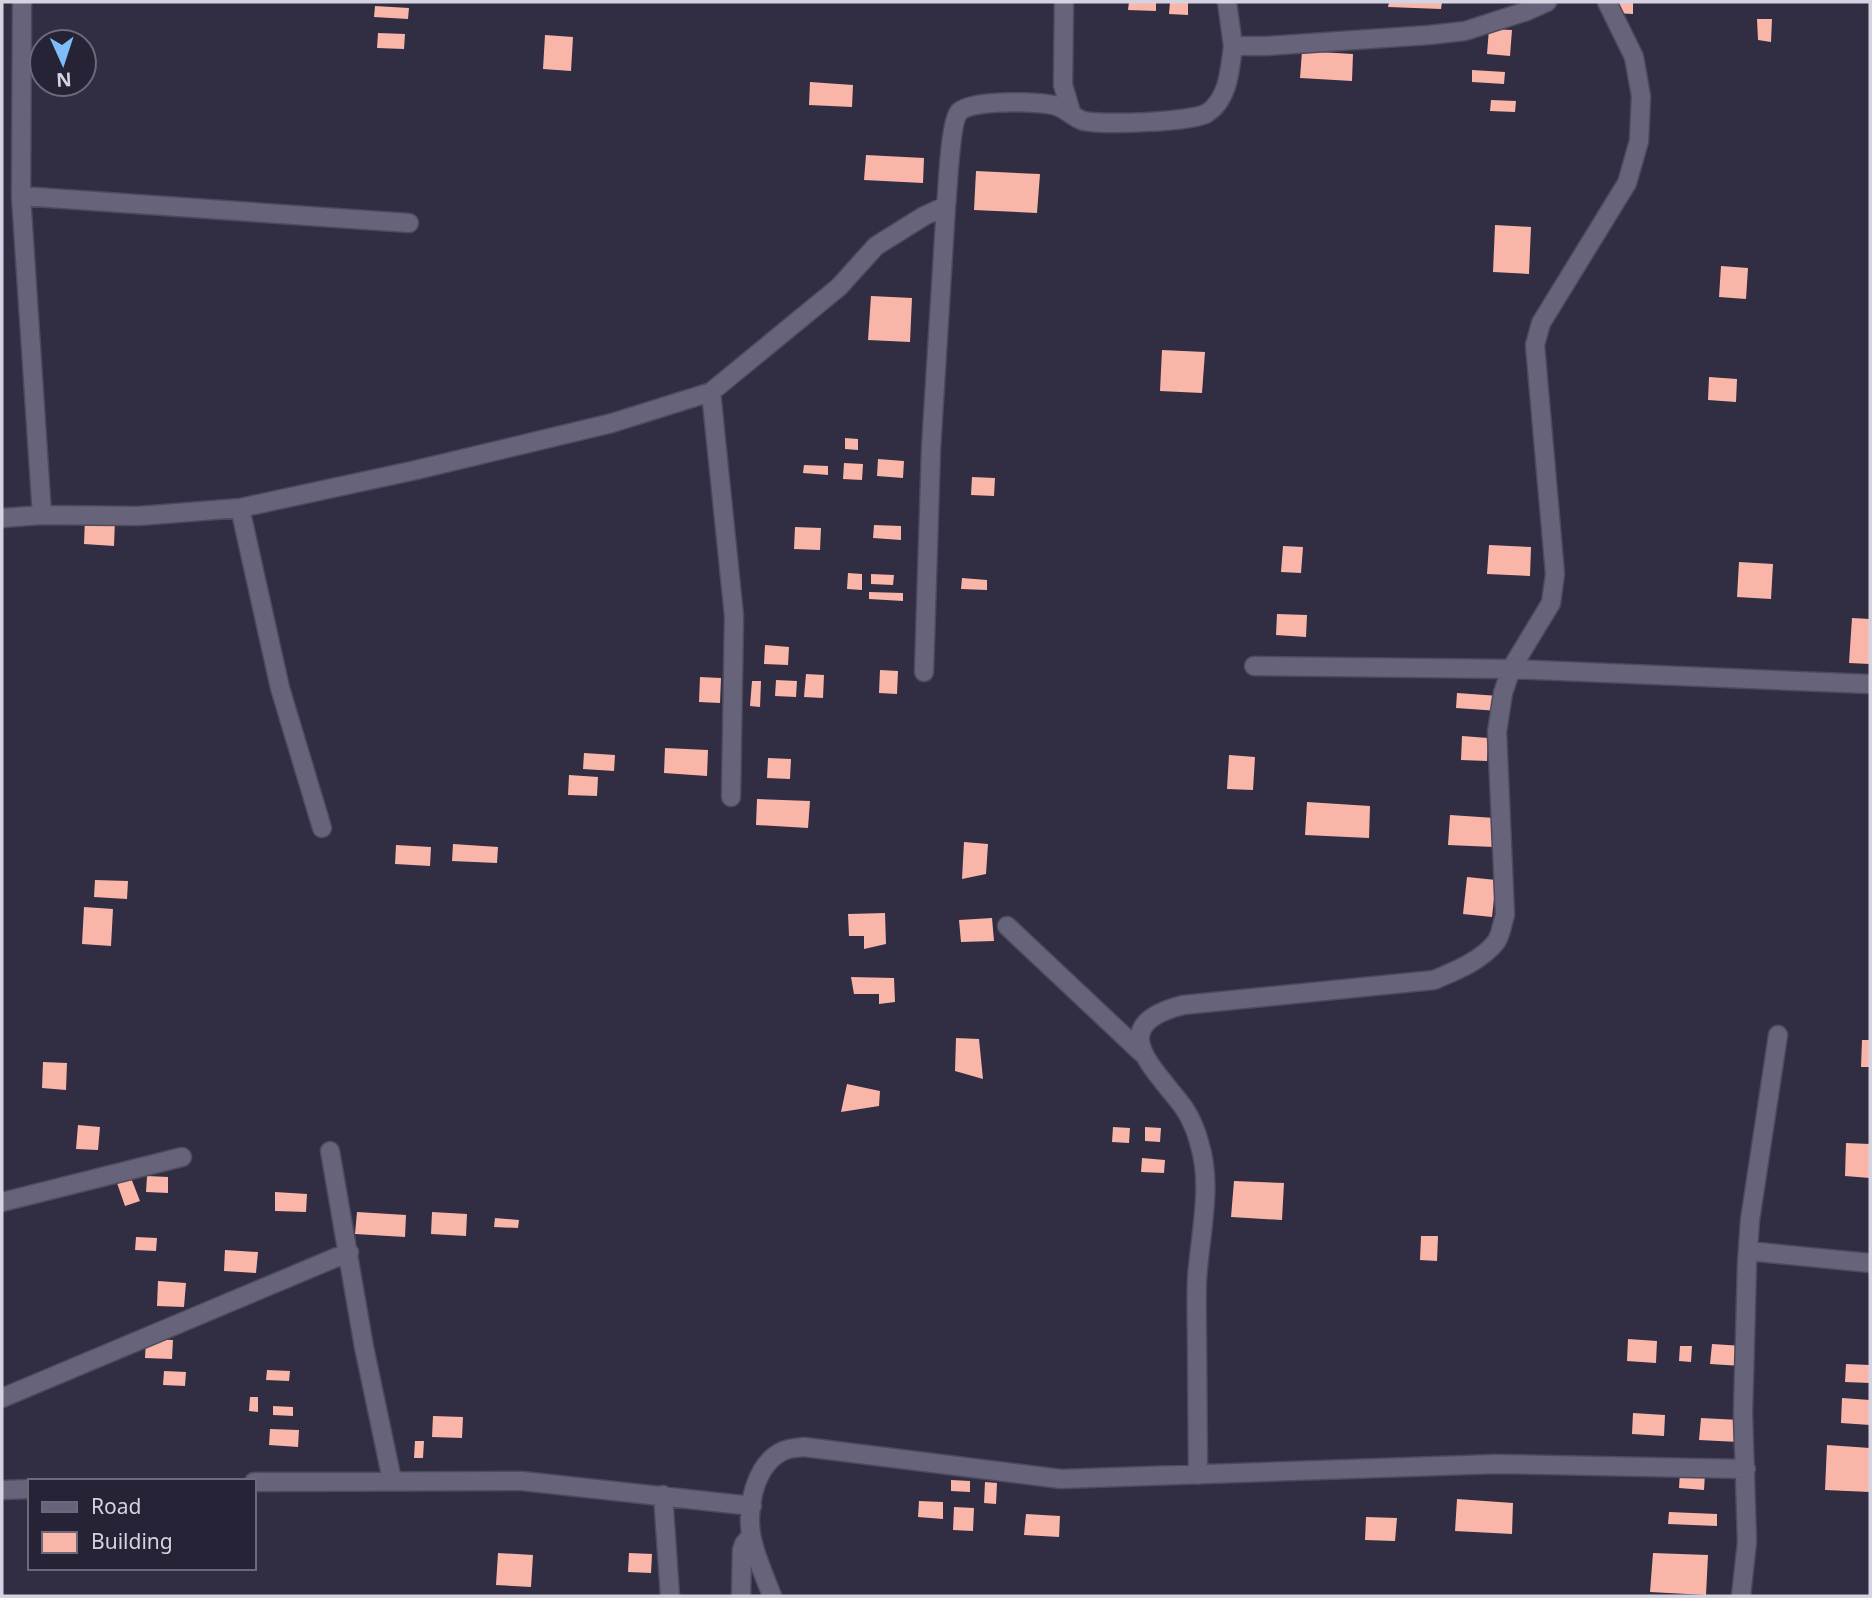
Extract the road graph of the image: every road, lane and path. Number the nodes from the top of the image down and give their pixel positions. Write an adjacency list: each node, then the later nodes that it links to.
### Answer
1 (22, 2): 8 (street)
2 (1064, 2): 7 (street)
3 (1227, 2): 6 (street)
4 (1547, 2): 6 (street)
5 (1608, 2): 16 (street)
6 (1233, 46): 7 (street)
7 (1071, 112): 9 (street)
8 (21, 196): 10 (street); 13 (street)
9 (946, 206): 11 (street); 17 (street)
10 (409, 223)
11 (711, 392): 12 (street); 19 (street)
12 (240, 508): 13 (street); 20 (street)
13 (42, 515): 14 (street)
14 (2, 518)
15 (1254, 666): 16 (street)
16 (1511, 669): 18 (street); 23 (street)
17 (924, 672)
18 (1870, 684)
19 (732, 797)
20 (322, 828)
21 (1007, 926): 23 (street)
22 (1778, 1035): 27 (street)
23 (1142, 1054): 32 (street)
24 (330, 1151): 28 (street)
25 (182, 1157): 26 (street)
26 (2, 1202)
27 (1748, 1251): 29 (street); 31 (street)
28 (349, 1252): 30 (street); 33 (street)
29 (1870, 1263)
30 (2, 1398)
31 (1746, 1469): 32 (street); 43 (street)
32 (1198, 1475): 38 (street)
33 (392, 1480): 34 (street); 37 (street)
34 (256, 1482)
35 (28, 1489): 36 (street)
36 (2, 1490)
37 (663, 1495): 38 (street); 40 (street)
38 (751, 1506): 39 (street)
39 (751, 1536): 41 (street); 42 (street)
40 (670, 1596)
41 (741, 1596)
42 (772, 1596)
43 (1741, 1596)

